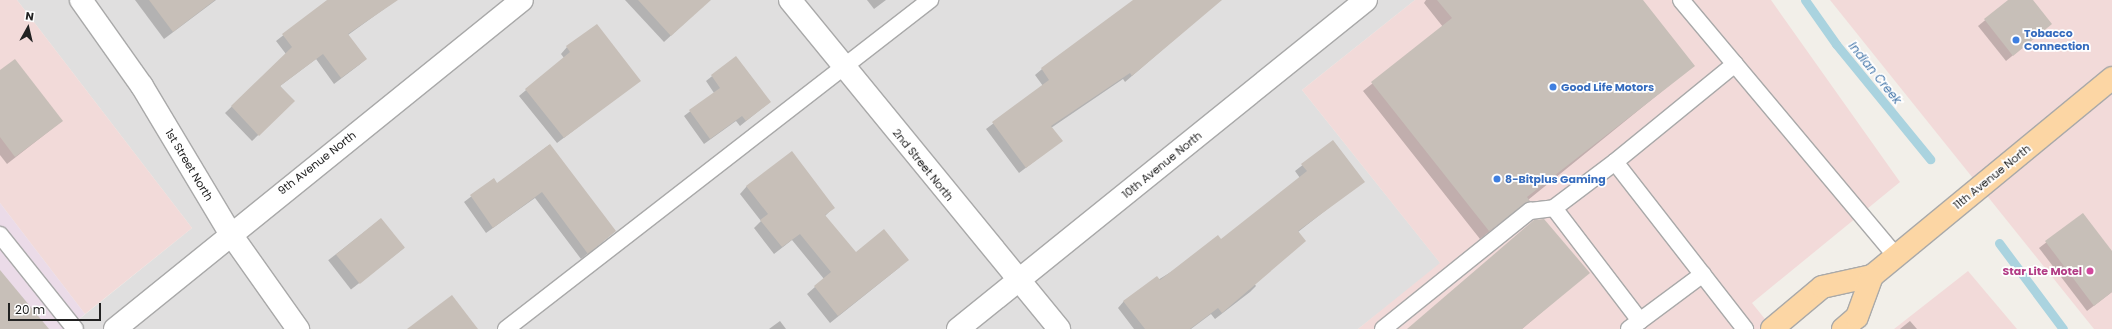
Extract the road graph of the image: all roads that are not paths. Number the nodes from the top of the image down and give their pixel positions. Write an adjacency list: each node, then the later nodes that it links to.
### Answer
1 (81, 0): 12 (street, 1st Street North)
2 (522, 0): 12 (street, 9th Avenue North)
3 (790, 0): 8 (street, 2nd Street North)
4 (930, 0): 8 (lane)
5 (1366, 0): 17 (street, 10th Avenue North)
6 (1681, 0): 7 (lane)
7 (1734, 64): 10 (lane); 14 (lane)
8 (844, 67): 17 (street, 2nd Street North); 22 (lane)
9 (2112, 78): 14 (main road, 11th Avenue North)
10 (1614, 162): 11 (lane); 15 (lane)
11 (1554, 208): 18 (lane); 25 (lane)
12 (230, 233): 20 (street, 9th Avenue North); 21 (street, 1st Street North)
13 (0, 234): 19 (lane)
14 (1896, 256): 16 (main road, 11th Avenue North)
15 (1704, 274): 18 (lane); 26 (lane)
16 (1872, 276): 27 (main road, 11th Avenue North); 28 (main road)
17 (1019, 281): 23 (street, 10th Avenue North); 24 (street, 2nd Street North)
18 (1635, 325)
19 (75, 329)
20 (114, 329)
21 (298, 329)
22 (506, 329)
23 (958, 329)
24 (1059, 329)
25 (1383, 329)
26 (1746, 329)
27 (1772, 329)
28 (1843, 329)

